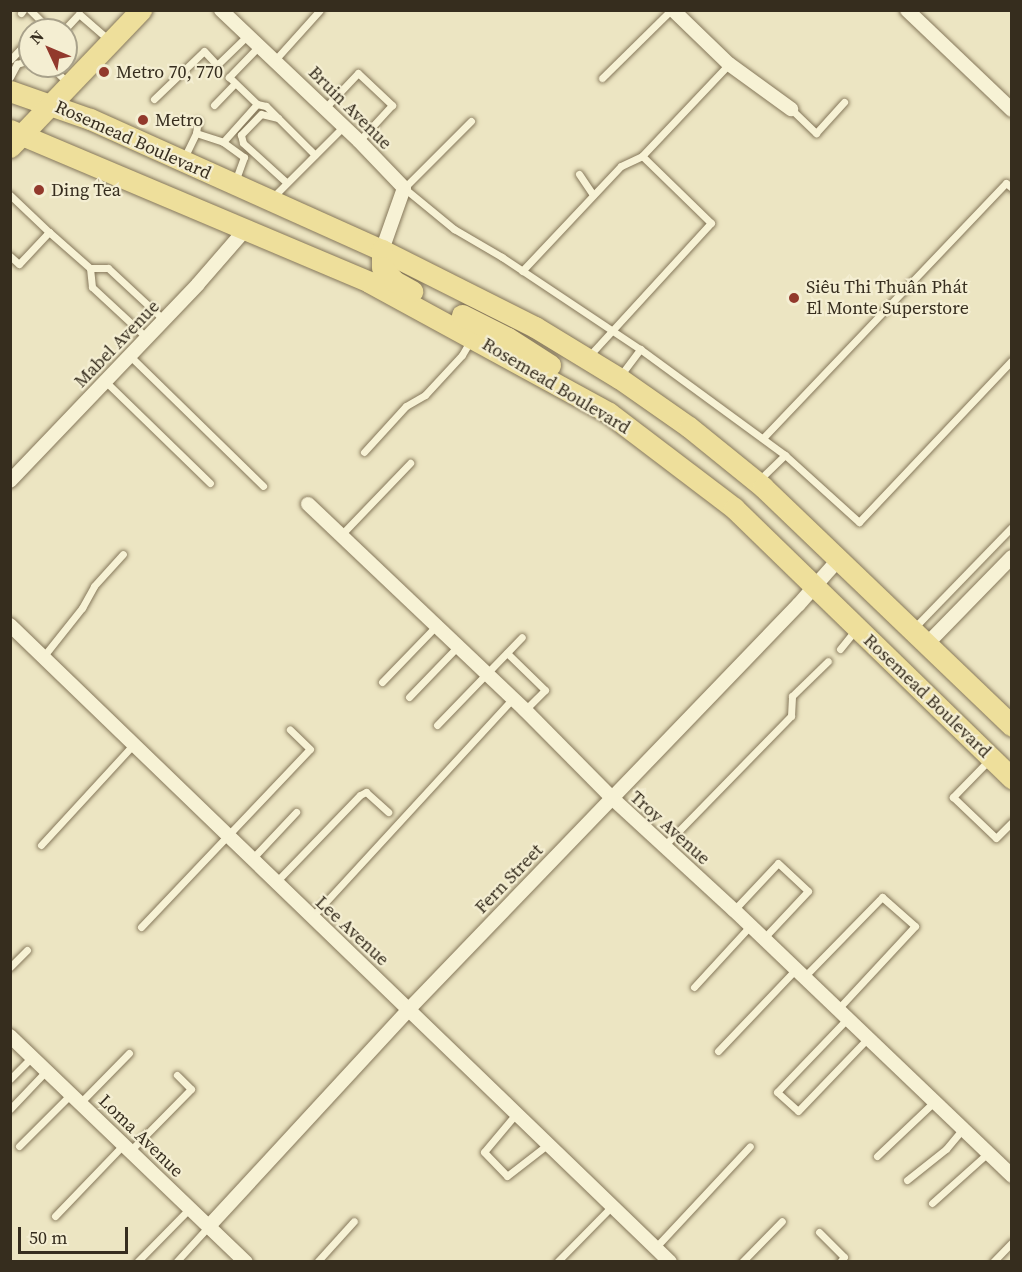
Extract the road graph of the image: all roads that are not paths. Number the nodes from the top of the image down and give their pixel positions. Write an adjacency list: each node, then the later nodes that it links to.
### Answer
1 (141, 10): 8 (main road)
2 (221, 10): 7 (street, Bruin Avenue)
3 (320, 10): 10 (lane)
4 (672, 10): 12 (street); 15 (lane)
5 (907, 10): 26 (street)
6 (75, 18): 8 (lane)
7 (247, 36): 9 (street, Bruin Avenue); 19 (lane)
8 (111, 42): 17 (main road)
9 (260, 45): 10 (street, Bruin Avenue); 16 (lane)
10 (275, 60): 24 (street, Bruin Avenue)
11 (13, 61): 13 (lane)
12 (729, 64): 25 (street); 36 (lane)
13 (10, 77)
14 (63, 78): 17 (lane)
15 (602, 78)
16 (235, 83): 22 (lane); 23 (lane)
17 (70, 85): 21 (main road)
18 (10, 91): 21 (main road, Rosemead Boulevard)
19 (154, 99)
20 (844, 102): 25 (lane)
21 (52, 104): 32 (main road); 37 (main road, Rosemead Boulevard)
22 (257, 104): 27 (lane); 34 (lane)
23 (213, 105)
24 (325, 108): 30 (street, Bruin Avenue); 33 (lane)
25 (791, 109)
26 (1011, 110)
27 (278, 118): 35 (lane); 39 (lane)
28 (471, 121): 41 (lane)
29 (198, 122): 31 (lane)
30 (344, 126): 33 (street, Bruin Avenue); 35 (lane)
31 (196, 133): 34 (lane); 37 (lane)
32 (15, 137): 46 (main road, Rosemead Boulevard)
33 (359, 141): 41 (street, Bruin Avenue)
34 (223, 142): 40 (lane)
35 (315, 155): 39 (lane)
36 (642, 156): 44 (lane); 53 (lane)
37 (183, 161): 40 (main road, Rosemead Boulevard)
38 (579, 174): 44 (lane)
39 (287, 183): 45 (lane)
40 (234, 185): 45 (main road, Rosemead Boulevard)
41 (404, 188): 48 (street); 51 (lane)
42 (1011, 188): 63 (lane)
43 (10, 195): 47 (lane)
44 (593, 195): 51 (lane)
45 (269, 201): 48 (main road, Rosemead Boulevard)
46 (245, 230): 48 (main road); 52 (street, Mabel Avenue); 54 (main road, Rosemead Boulevard)
47 (49, 232): 49 (lane); 50 (lane)
48 (382, 250): 58 (main road, Rosemead Boulevard); 62 (main road)
49 (10, 256)
50 (90, 268): 52 (lane); 55 (lane)
51 (522, 271): 53 (lane)
52 (165, 320): 55 (street, Mabel Avenue)
53 (613, 330): 56 (lane); 58 (lane)
54 (473, 336): 62 (main road, Rosemead Boulevard); 64 (lane)
55 (147, 338): 57 (street, Mabel Avenue)
56 (640, 349): 60 (lane); 63 (lane)
57 (130, 356): 61 (street, Mabel Avenue); 70 (lane)
58 (587, 358): 60 (main road, Rosemead Boulevard)
59 (1011, 360): 65 (lane)
60 (619, 378): 68 (main road, Rosemead Boulevard)
61 (106, 382): 67 (street, Mabel Avenue); 69 (lane)
62 (575, 394): 77 (main road, Rosemead Boulevard)
63 (763, 438): 65 (lane)
64 (364, 452)
65 (785, 455): 68 (lane)
66 (410, 463): 73 (lane)
67 (10, 481)
68 (756, 482): 76 (main road, Rosemead Boulevard)
69 (210, 483)
70 (263, 486)
71 (308, 504): 73 (street, Troy Avenue)
72 (1011, 527): 81 (lane)
73 (341, 536): 79 (street, Troy Avenue)
74 (123, 554): 87 (lane)
75 (1011, 558): 83 (street)
76 (838, 560): 77 (street, Fern Street); 81 (main road, Rosemead Boulevard)
77 (814, 585): 80 (main road, Rosemead Boulevard); 100 (street, Fern Street)
78 (10, 625): 87 (street, Lee Avenue)
79 (436, 626): 84 (street, Troy Avenue); 90 (lane)
80 (857, 627): 85 (lane); 98 (main road, Rosemead Boulevard)
81 (911, 631): 83 (main road, Rosemead Boulevard)
82 (522, 637): 86 (lane)
83 (926, 645): 95 (main road, Rosemead Boulevard)
84 (458, 646): 89 (street, Troy Avenue); 91 (lane)
85 (840, 649)
86 (507, 653): 89 (lane); 93 (lane)
87 (43, 657): 97 (street, Lee Avenue)
88 (828, 661): 106 (lane)
89 (487, 674): 92 (street, Troy Avenue); 94 (lane)
90 (382, 682)
91 (409, 697)
92 (513, 698): 93 (street, Troy Avenue); 110 (lane)
93 (525, 710): 100 (street, Troy Avenue)
94 (437, 724)
95 (1011, 726)
96 (290, 730): 104 (lane)
97 (133, 745): 104 (street, Lee Avenue); 105 (lane)
98 (991, 758): 99 (main road, Rosemead Boulevard); 103 (lane)
99 (1011, 778)
100 (612, 798): 106 (street, Troy Avenue); 118 (street, Fern Street)
101 (296, 812): 107 (lane)
102 (388, 812): 108 (lane)
103 (1011, 822)
104 (228, 837): 107 (street, Lee Avenue); 112 (lane)
105 (41, 845)
106 (663, 847): 109 (street, Troy Avenue)
107 (251, 860): 108 (street, Lee Avenue)
108 (275, 882): 110 (street, Lee Avenue)
109 (734, 910): 111 (street, Troy Avenue); 113 (lane)
110 (311, 918): 118 (street, Lee Avenue)
111 (750, 926): 113 (street, Troy Avenue); 117 (lane)
112 (141, 927)
113 (764, 938): 116 (street, Troy Avenue)
114 (27, 950): 115 (lane)
115 (10, 967)
116 (800, 973): 119 (street, Troy Avenue); 119 (lane); 122 (lane)
117 (693, 987)
118 (409, 1010): 131 (street, Lee Avenue); 147 (street, Fern Street)
119 (843, 1014): 121 (street, Troy Avenue); 121 (lane)
120 (10, 1035): 124 (street, Loma Avenue)
121 (868, 1038): 129 (street, Troy Avenue)
122 (718, 1051)
123 (129, 1053): 128 (lane)
124 (32, 1056): 125 (street, Loma Avenue); 127 (lane)
125 (46, 1070): 128 (street, Loma Avenue); 130 (lane)
126 (177, 1075): 136 (lane)
127 (10, 1078)
128 (76, 1098): 134 (lane); 136 (street, Loma Avenue)
129 (934, 1102): 132 (street, Troy Avenue); 138 (lane)
130 (10, 1109)
131 (515, 1115): 133 (street, Lee Avenue); 133 (lane)
132 (963, 1129): 137 (street, Troy Avenue); 140 (lane)
133 (547, 1145): 142 (street, Lee Avenue)
134 (19, 1146)
135 (750, 1146): 150 (lane)
136 (127, 1148): 143 (street, Loma Avenue); 144 (lane)
137 (988, 1153): 139 (street, Troy Avenue); 141 (lane)
138 (877, 1156)
139 (1011, 1176)
140 (907, 1180)
141 (932, 1203)
142 (612, 1206): 150 (street, Lee Avenue); 155 (lane)
143 (190, 1208): 147 (street, Loma Avenue); 151 (lane)
144 (55, 1216)
145 (354, 1221): 154 (lane)
146 (782, 1221): 157 (lane)
147 (209, 1226): 152 (lane); 153 (street, Loma Avenue)
148 (819, 1232): 158 (lane)
149 (1011, 1242): 159 (lane)
150 (655, 1248): 156 (street, Lee Avenue)
151 (137, 1262)
152 (176, 1262)
153 (246, 1262)
154 (317, 1262)
155 (557, 1262)
156 (670, 1262)
157 (742, 1262)
158 (840, 1262)
159 (993, 1262)

